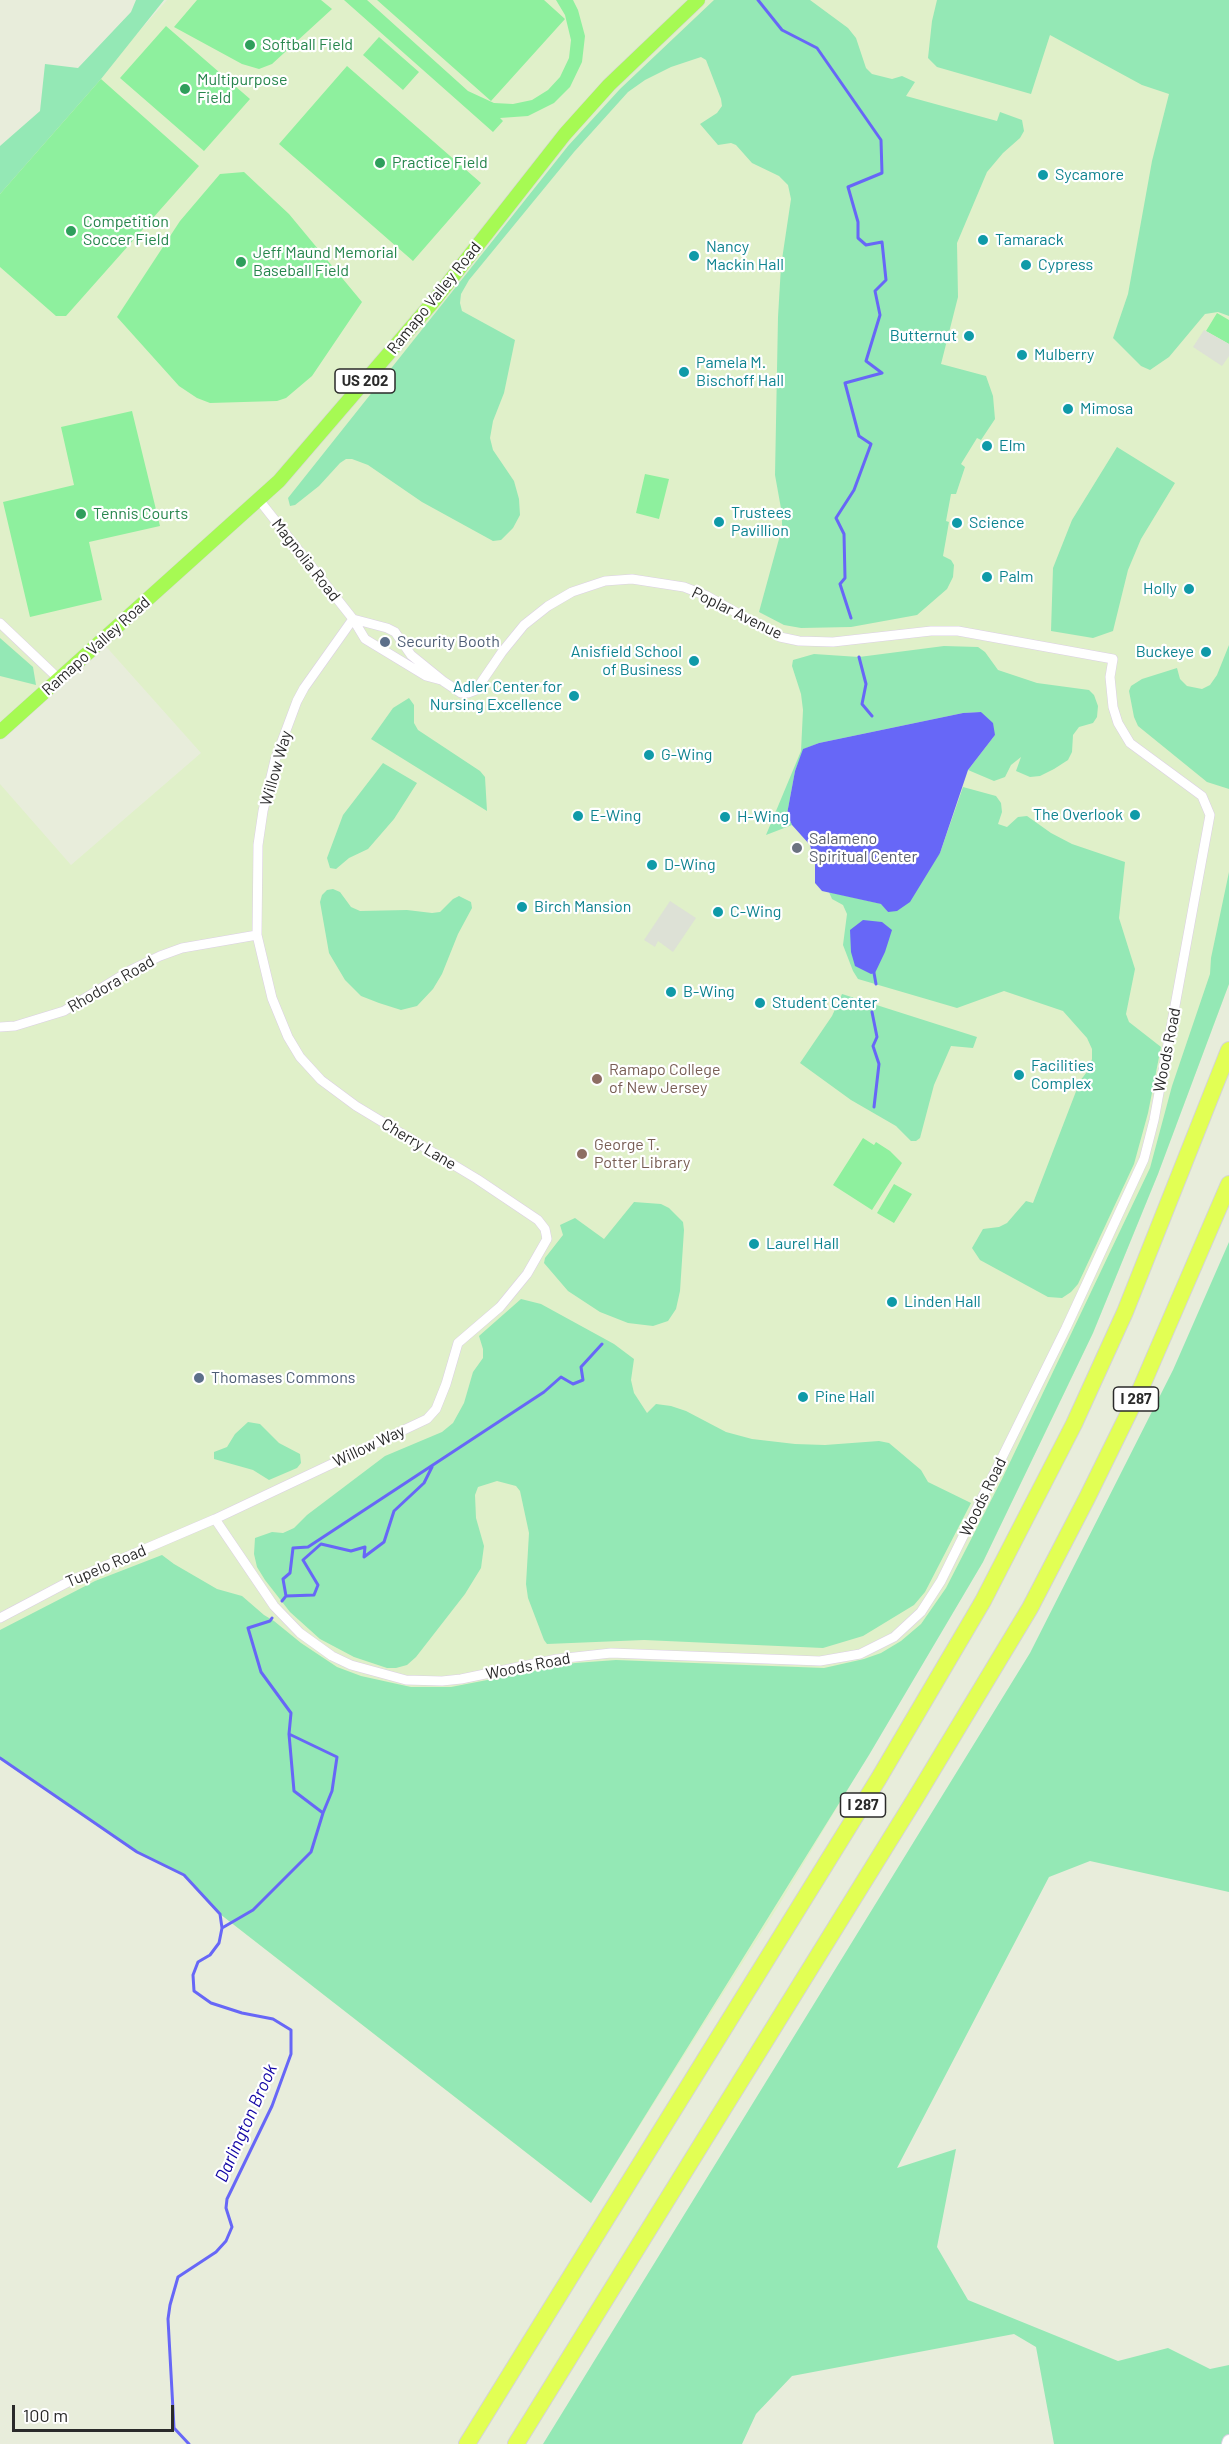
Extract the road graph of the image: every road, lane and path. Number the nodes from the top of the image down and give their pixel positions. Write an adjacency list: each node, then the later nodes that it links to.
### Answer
1 (698, 0): 2 (main road, Ramapo Valley Road / US 202)
2 (259, 500): 3 (street, Magnolia Road); 6 (main road, Ramapo Valley Road / US 202)
3 (353, 619): 7 (street, Magnolia Road); 7 (street); 9 (street, Willow Way)
4 (0, 623): 6 (street)
5 (1113, 659): 7 (street, Poplar Avenue); 14 (street, Woods Road)
6 (60, 680): 8 (main road, Ramapo Valley Road / US 202)
7 (443, 681)
8 (0, 732)
9 (257, 935): 10 (street, Rhodora Road); 13 (street, Cherry Lane)
10 (0, 1028)
11 (1229, 1050): 16 (highway, I 287)
12 (1229, 1184): 17 (highway, I 287)
13 (475, 1328): 14 (street, Willow Way)
14 (215, 1519): 15 (street, Tupelo Road)
15 (0, 1618)
16 (467, 2444)
17 (516, 2444)

